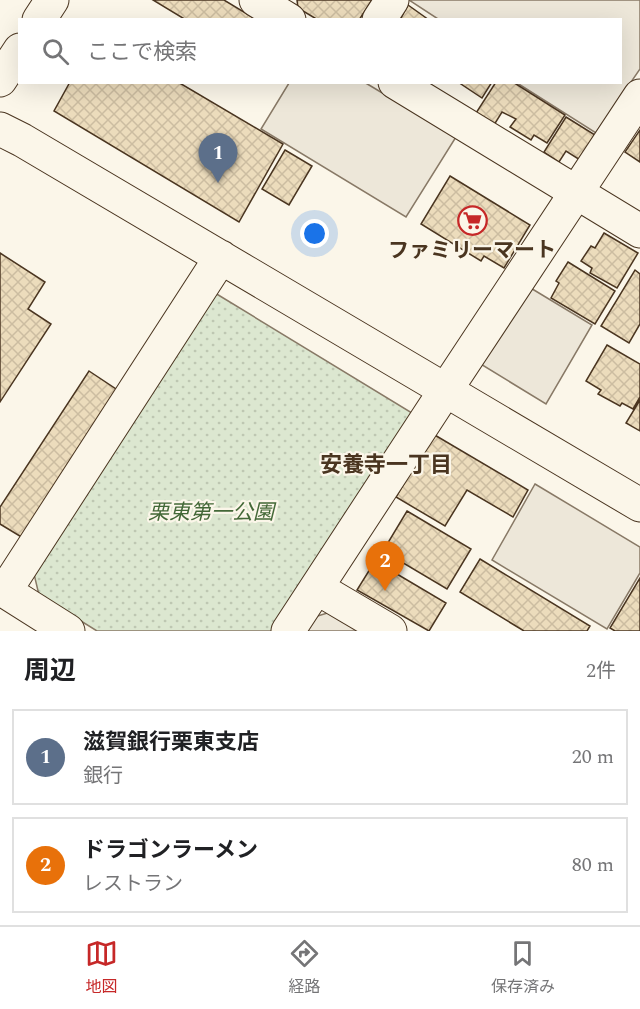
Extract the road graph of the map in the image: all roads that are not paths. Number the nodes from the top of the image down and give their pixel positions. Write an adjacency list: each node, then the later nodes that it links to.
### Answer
1 (52, 0): 4 (street)
2 (256, 0): 5 (street)
3 (392, 0): 6 (street)
4 (40, 18)
5 (286, 18)
6 (380, 18)
7 (18, 53): 8 (street)
8 (0, 80)
9 (398, 84): 12 (street)
10 (640, 96): 12 (street)
11 (0, 129): 14 (street)
12 (576, 193): 13 (street); 15 (street)
13 (640, 231)
14 (221, 257): 15 (street); 18 (street)
15 (445, 391): 16 (street); 17 (street)
16 (640, 505)
17 (317, 588): 20 (street); 21 (street)
18 (2, 590): 19 (street)
19 (68, 631)
20 (288, 631)
21 (390, 631)

